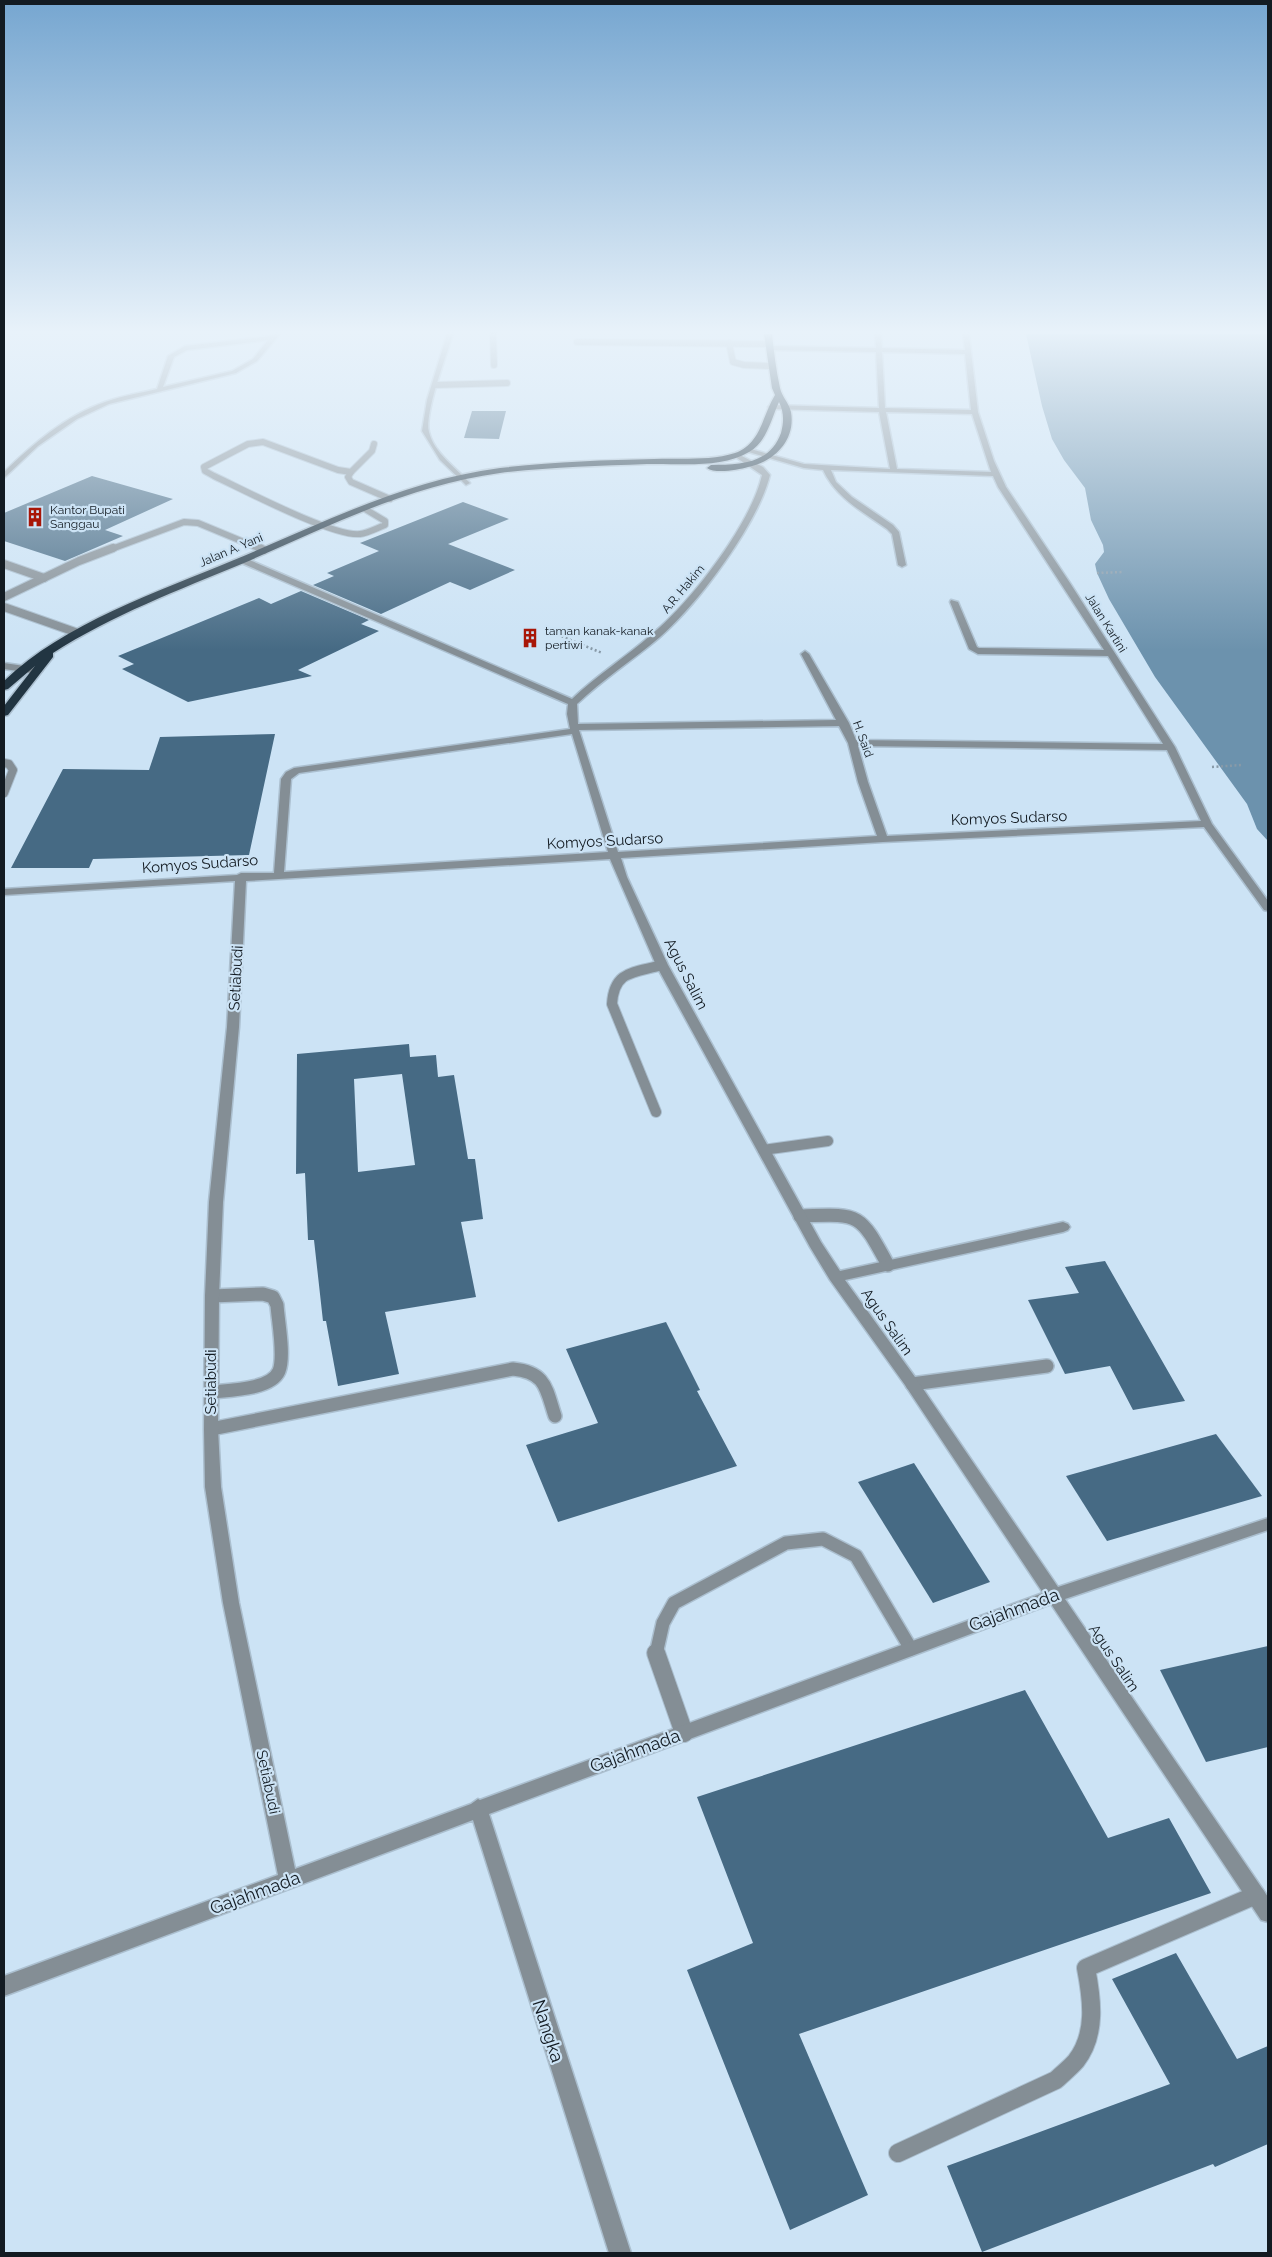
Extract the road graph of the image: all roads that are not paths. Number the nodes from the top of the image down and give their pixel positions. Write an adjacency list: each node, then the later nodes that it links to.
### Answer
1 (44, 439): 16 (street)
2 (430, 439): 17 (street)
3 (757, 439): 8 (highway, Jalan A. Yani)
4 (783, 439): 10 (highway)
5 (888, 439): 13 (street)
6 (983, 439): 15 (street, Jalan Kartini)
7 (374, 444): 14 (lane)
8 (747, 450): 9 (highway, Jalan A. Yani); 10 (street)
9 (736, 455): 11 (street); 17 (highway, Jalan A. Yani)
10 (770, 458): 11 (highway, Jalan A. Yani); 12 (street)
11 (753, 465): 17 (highway, Jalan A. Yani); 37 (street, A.R. Hakim)
12 (826, 468): 13 (street); 24 (street)
13 (894, 471): 15 (street)
14 (351, 472): 18 (lane); 20 (lane)
15 (996, 474): 31 (street, Jalan Kartini)
16 (4, 476)
17 (463, 480): 18 (highway, Jalan A. Yani)
18 (390, 499): 19 (highway, Jalan A. Yani)
19 (365, 509): 20 (highway, Jalan A. Yani); 20 (lane)
20 (324, 526): 21 (highway, Jalan A. Yani)
21 (264, 550): 22 (highway, Jalan A. Yani); 25 (lane)
22 (242, 560): 29 (highway, Jalan A. Yani); 37 (street)
23 (4, 564): 25 (lane)
24 (902, 565)
25 (44, 578): 26 (lane)
26 (4, 597)
27 (954, 602): 31 (street)
28 (4, 607): 29 (lane)
29 (78, 633): 30 (highway, Jalan A. Yani)
30 (53, 649): 34 (highway, Jalan A. Yani); 35 (highway, Jalan A. Yani)
31 (1110, 653): 42 (street, Jalan Kartini)
32 (805, 654): 39 (street, H. Said)
33 (4, 666): 34 (street)
34 (23, 669): 35 (street); 36 (highway, Jalan A. Yani)
35 (38, 672): 38 (highway, Jalan A. Yani)
36 (4, 687)
37 (573, 703): 40 (street, Agus Salim)
38 (4, 713)
39 (844, 723): 40 (street); 41 (street, H. Said)
40 (575, 729): 47 (street, Agus Salim); 48 (street)
41 (853, 743): 42 (street); 46 (street, H. Said)
42 (1170, 747): 45 (street, Jalan Kartini)
43 (4, 763): 44 (lane)
44 (4, 793)
45 (1207, 824): 46 (street, Komyos Sudarso); 51 (street, Jalan Kartini)
46 (883, 838): 47 (street, Komyos Sudarso)
47 (614, 856): 48 (street, Komyos Sudarso); 52 (street, Agus Salim)
48 (280, 874): 49 (street, Komyos Sudarso)
49 (242, 876): 50 (street, Komyos Sudarso); 60 (street, Setiabudi)
50 (4, 892)
51 (1268, 908)
52 (662, 965): 53 (lane); 55 (street, Agus Salim)
53 (656, 1112)
54 (828, 1141): 55 (lane)
55 (763, 1150): 56 (street, Agus Salim)
56 (800, 1216): 58 (lane); 59 (street, Agus Salim)
57 (1063, 1227): 58 (street)
58 (888, 1265): 59 (street)
59 (835, 1277): 62 (street, Agus Salim)
60 (212, 1296): 63 (street, Setiabudi); 63 (lane)
61 (1047, 1366): 62 (lane)
62 (912, 1384): 67 (street, Agus Salim)
63 (211, 1392): 65 (street, Setiabudi)
64 (555, 1416): 65 (lane)
65 (211, 1429): 71 (street, Setiabudi)
66 (1268, 1524): 67 (street, Gajahmada)
67 (1052, 1596): 68 (street, Gajahmada); 72 (street, Agus Salim)
68 (911, 1649): 69 (street, Gajahmada); 69 (lane)
69 (684, 1732): 70 (street, Gajahmada)
70 (478, 1808): 71 (street, Gajahmada); 76 (street, Nangka)
71 (288, 1881): 74 (street, Gajahmada)
72 (1256, 1895): 73 (street, Agus Salim); 75 (lane)
73 (1268, 1913)
74 (4, 1986)
75 (898, 2154)
76 (620, 2253)

